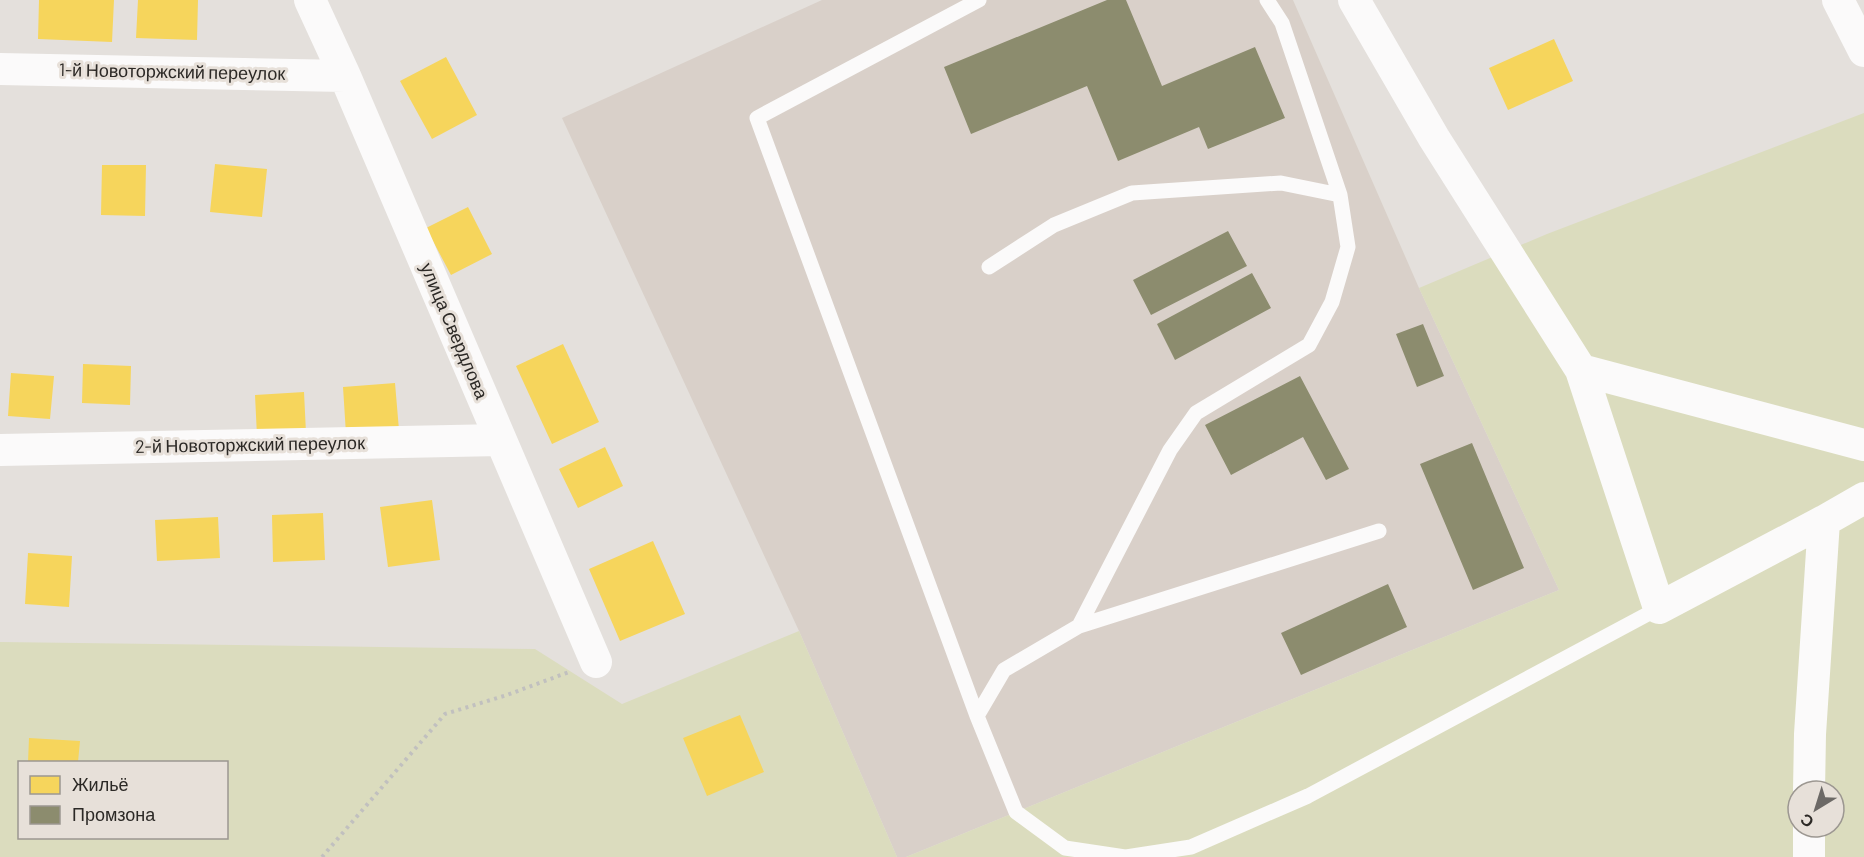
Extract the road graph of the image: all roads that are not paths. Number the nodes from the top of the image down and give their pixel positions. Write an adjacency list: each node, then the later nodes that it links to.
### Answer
1 (310, 0): 8 (street, улица Свердлова)
2 (979, 0): 21 (lane)
3 (1266, 0): 9 (lane)
4 (1354, 0): 11 (street)
5 (1838, 0): 6 (street)
6 (1864, 51)
7 (0, 69): 8 (street, 1-й Новоторжский переулок)
8 (345, 76): 12 (street, улица Свердлова)
9 (1340, 195): 10 (lane); 19 (lane)
10 (989, 267)
11 (1581, 370): 13 (street); 18 (street)
12 (500, 440): 14 (street, 2-й Новоторжский переулок); 20 (street, улица Свердлова)
13 (1864, 445)
14 (0, 450)
15 (1864, 498): 16 (street)
16 (1824, 521): 18 (street); 22 (street)
17 (1379, 531): 19 (lane)
18 (1659, 608): 24 (lane)
19 (1079, 626): 21 (lane)
20 (596, 662)
21 (977, 716): 24 (lane)
22 (1809, 779)
23 (1809, 839): 25 (street)
24 (1125, 857)
25 (1809, 857)

